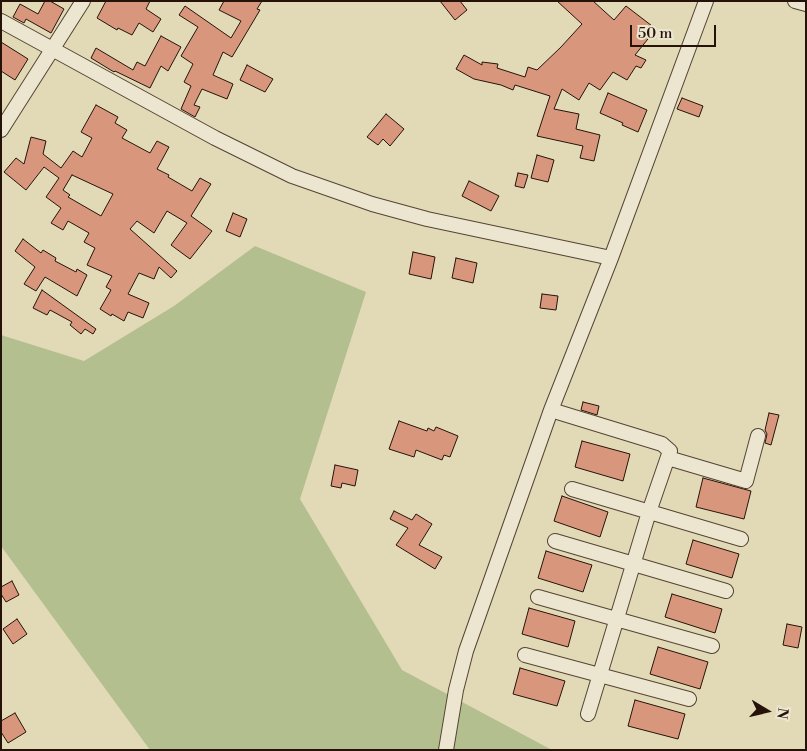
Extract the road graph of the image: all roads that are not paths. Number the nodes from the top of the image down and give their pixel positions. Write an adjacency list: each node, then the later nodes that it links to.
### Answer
1 (83, 1): 6 (street)
2 (706, 1): 8 (street)
3 (795, 1): 4 (street)
4 (806, 4)
5 (1, 21): 6 (street)
6 (52, 50): 7 (street); 8 (street)
7 (1, 130)
8 (611, 258): 9 (street)
9 (551, 410): 11 (street); 25 (street)
10 (758, 436): 11 (street)
11 (668, 458): 13 (street)
12 (572, 489): 13 (street)
13 (649, 512): 14 (street); 16 (street)
14 (740, 539)
15 (556, 541): 16 (street)
16 (634, 564): 17 (street); 19 (street)
17 (726, 591)
18 (538, 597): 19 (street)
19 (617, 619): 20 (street); 22 (street)
20 (712, 646)
21 (525, 655): 22 (street)
22 (599, 674): 23 (street); 24 (street)
23 (689, 699)
24 (588, 714)
25 (446, 750)

